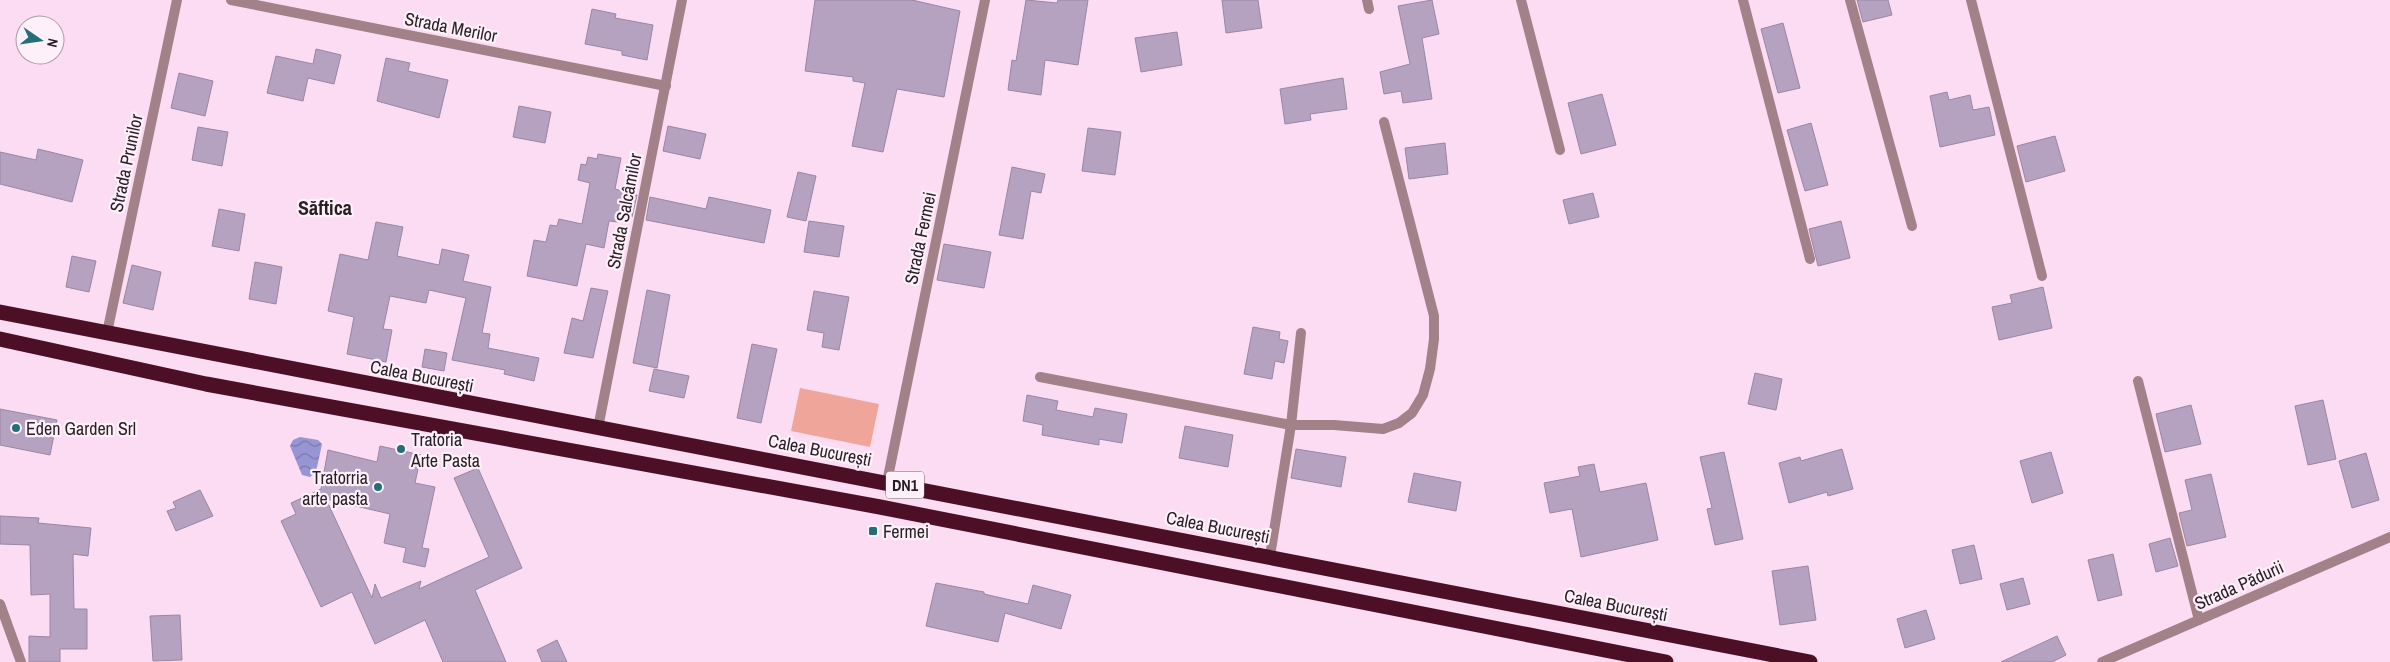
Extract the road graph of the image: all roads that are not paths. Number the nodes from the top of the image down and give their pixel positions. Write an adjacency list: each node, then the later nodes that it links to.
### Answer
1 (176, 0): 16 (street, Strada Prunilor)
2 (231, 0): 9 (street, Strada Merilor)
3 (682, 0): 9 (street, Strada Salcâmilor)
4 (985, 0): 23 (street, Strada Fermei)
5 (1521, 0): 11 (street)
6 (1743, 0): 13 (street)
7 (1850, 0): 12 (street)
8 (1971, 0): 14 (street)
9 (666, 86): 22 (street, Strada Salcâmilor)
10 (1384, 122): 21 (street)
11 (1560, 150)
12 (1912, 226)
13 (1810, 259)
14 (2042, 276)
15 (0, 312): 16 (highway, Calea București / DN1)
16 (107, 333): 22 (highway, Calea București / DN1)
17 (1301, 333): 21 (street)
18 (0, 340): 29 (highway, DN1)
19 (1040, 377): 21 (street)
20 (2138, 381): 27 (street)
21 (1291, 425): 25 (street)
22 (598, 428): 23 (highway, Calea București / DN1)
23 (887, 482): 25 (highway, Calea București / DN1)
24 (2390, 537): 27 (street, Strada Pădurii)
25 (1270, 556): 30 (highway, Calea București / DN1)
26 (0, 604): 28 (street)
27 (2199, 620): 31 (street, Strada Pădurii)
28 (21, 662)
29 (1666, 662)
30 (1810, 662)
31 (2102, 662)

